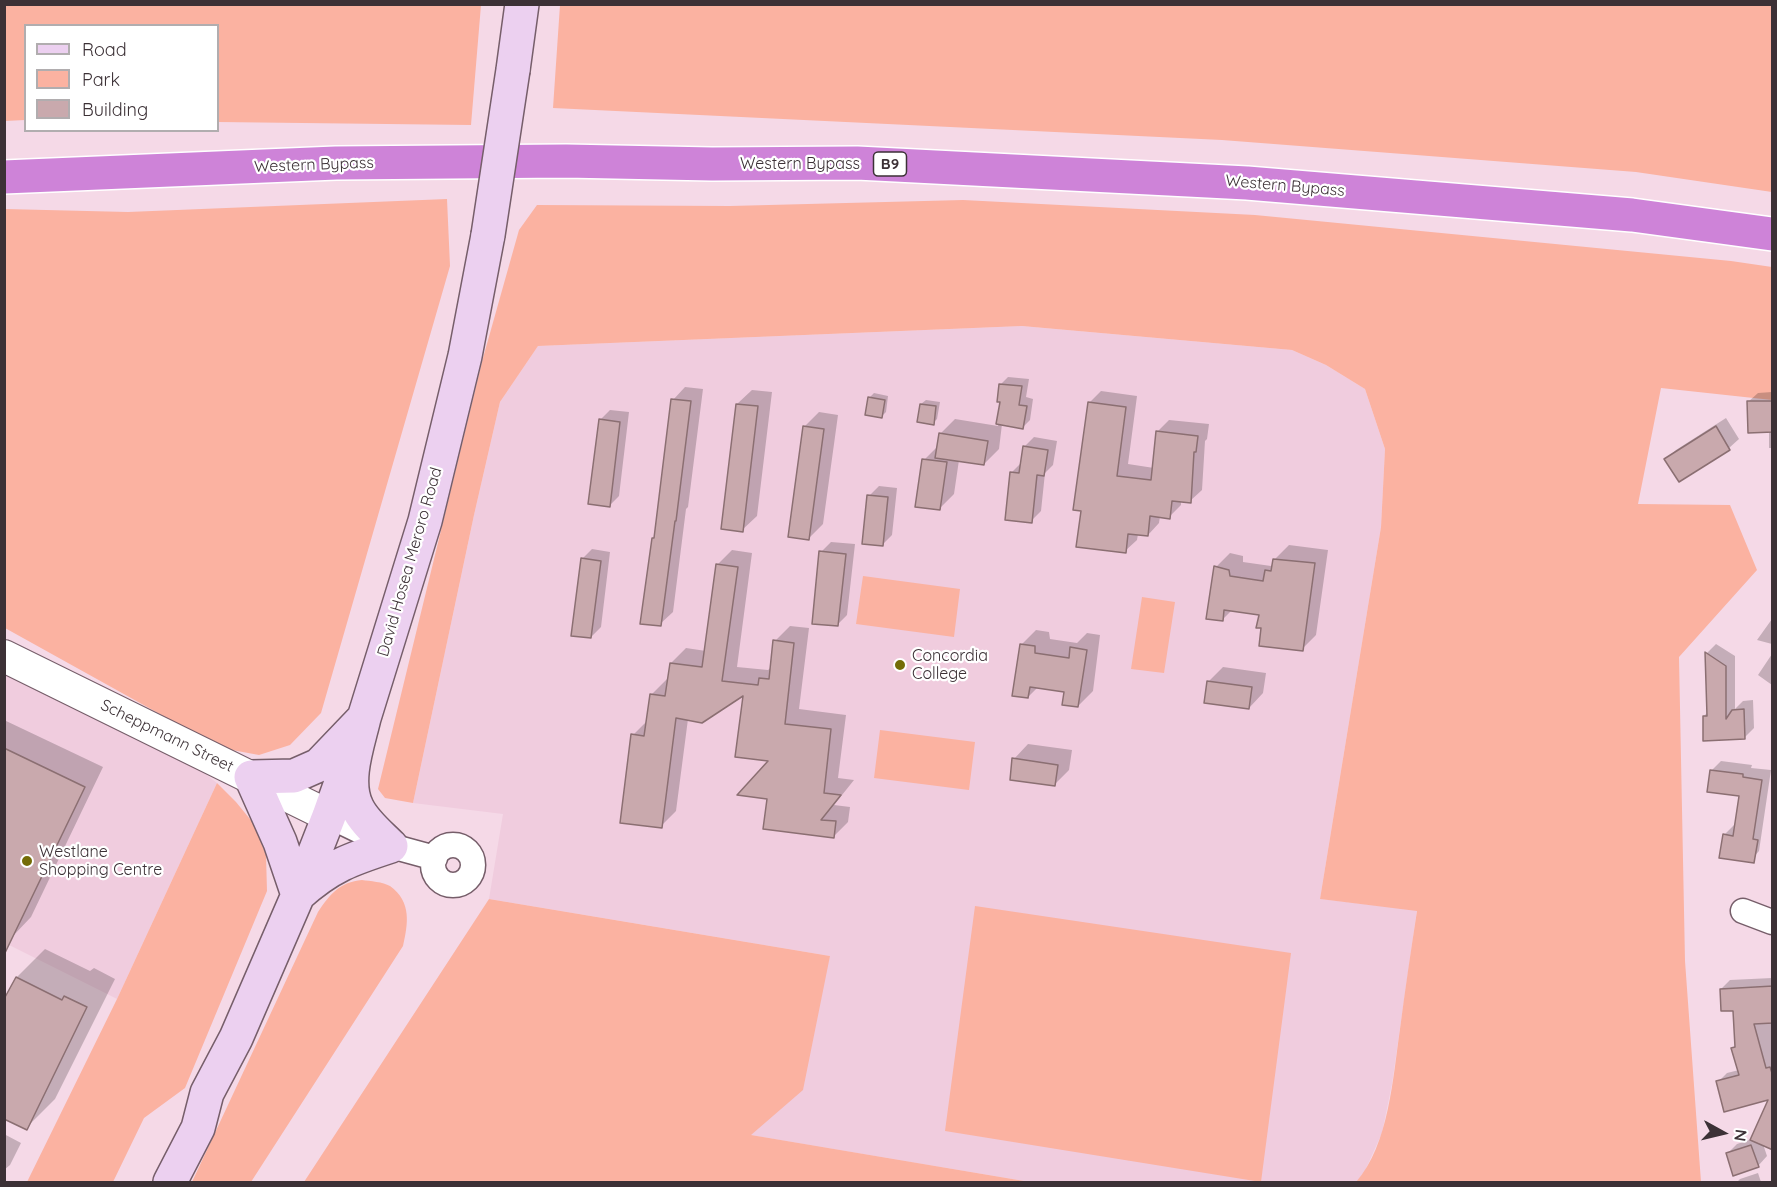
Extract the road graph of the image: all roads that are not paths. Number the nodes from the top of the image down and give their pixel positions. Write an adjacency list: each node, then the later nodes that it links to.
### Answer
1 (522, 4): 5 (main road, David Hosea Meroro Road, bridge)
2 (4, 177): 3 (highway, Western Bypass / B9)
3 (1773, 234)
4 (4, 656): 6 (street, Scheppmann Street)
5 (364, 718): 6 (main road); 7 (main road, David Hosea Meroro Road); 8 (main road)
6 (251, 777): 7 (street, Scheppmann Street); 10 (main road)
7 (329, 816): 8 (street); 10 (main road, David Hosea Meroro Road)
8 (391, 846): 9 (street); 10 (main road)
9 (435, 858)
10 (298, 895): 13 (main road, David Hosea Meroro Road)
11 (1743, 911): 12 (street)
12 (1773, 922)
13 (207, 1093): 14 (main road, David Hosea Meroro Road); 15 (main road, David Hosea Meroro Road)
14 (149, 1182)
15 (170, 1182)

